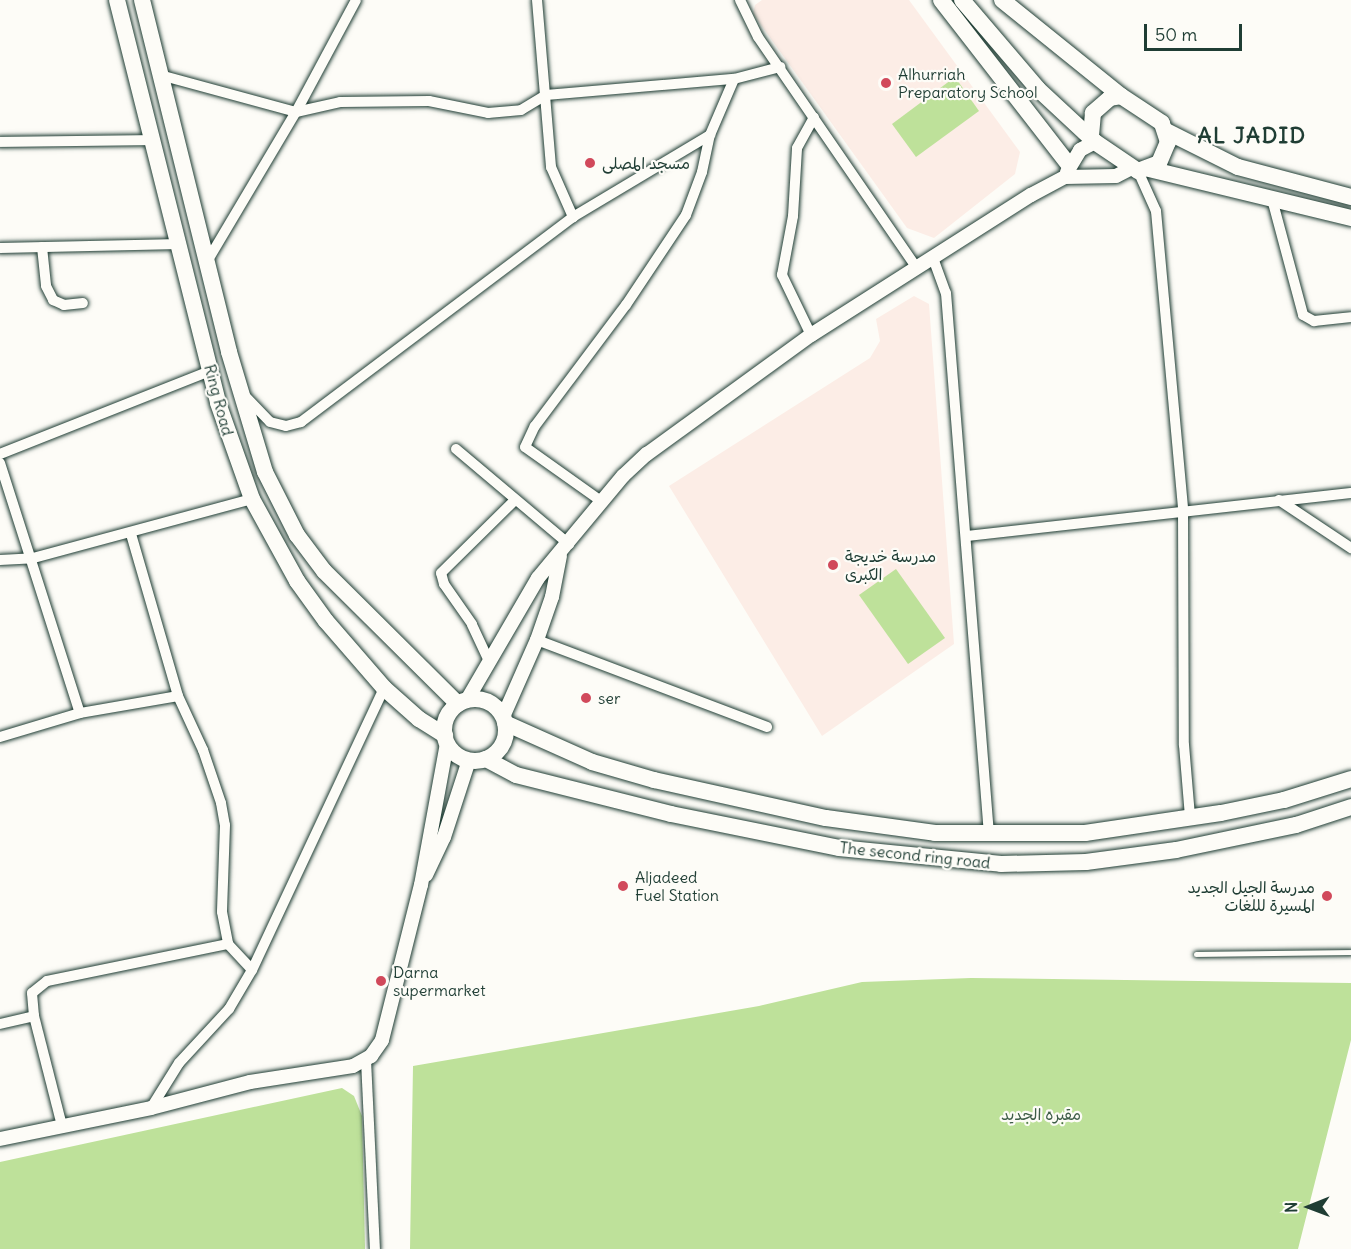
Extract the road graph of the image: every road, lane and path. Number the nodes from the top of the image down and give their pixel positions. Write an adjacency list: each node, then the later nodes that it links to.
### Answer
1 (117, 0): 19 (main road, Ring Road)
2 (142, 0): 10 (main road, Ring Road)
3 (356, 0): 14 (street)
4 (537, 0): 12 (street)
5 (740, 0): 9 (street)
6 (940, 0): 22 (main road)
7 (962, 0): 18 (main road)
8 (1002, 0): 13 (main road)
9 (780, 67): 11 (street); 15 (street)
10 (160, 75): 14 (street); 31 (main road, Ring Road)
11 (734, 79): 12 (street); 17 (street)
12 (546, 95): 14 (street); 25 (street)
13 (1121, 96): 16 (main road); 18 (main road)
14 (297, 112): 31 (street)
15 (814, 117): 32 (street); 35 (street)
16 (1166, 130): 21 (main road); 23 (main road)
17 (710, 135): 25 (street); 45 (street)
18 (1093, 139): 21 (main road); 22 (street)
19 (153, 140): 20 (street); 27 (main road, Ring Road)
20 (0, 142)
21 (1140, 169): 22 (street); 24 (main road); 46 (street)
22 (1067, 171): 30 (street)
23 (1351, 197)
24 (1272, 199): 26 (main road); 34 (street)
25 (573, 217): 37 (street)
26 (1351, 218)
27 (180, 244): 28 (street); 36 (main road, Ring Road)
28 (42, 247): 29 (street); 33 (street)
29 (0, 248)
30 (933, 258): 32 (street); 48 (street)
31 (208, 260): 37 (main road, Ring Road)
32 (917, 268): 35 (street)
33 (83, 303)
34 (1351, 317)
35 (812, 335): 45 (street)
36 (210, 371): 39 (street); 42 (main road, Ring Road)
37 (239, 390): 58 (main road, Ring Road)
38 (456, 449): 44 (street)
39 (0, 454)
40 (0, 463): 52 (street)
41 (1351, 493): 43 (street)
42 (252, 499): 47 (street); 56 (main road, Ring Road)
43 (1279, 500): 46 (street); 50 (street)
44 (514, 501): 49 (street); 55 (street)
45 (601, 501): 49 (street)
46 (1183, 509): 48 (street); 67 (street)
47 (131, 534): 52 (street); 57 (street)
48 (967, 536): 68 (street)
49 (569, 544): 51 (street)
50 (1351, 548)
51 (560, 556): 54 (street); 55 (street)
52 (33, 558): 53 (street); 59 (street)
53 (0, 560)
54 (537, 640): 60 (street); 61 (street)
55 (488, 659): 58 (street)
56 (384, 688): 63 (main road, Ring Road); 73 (street)
57 (178, 696): 59 (street); 70 (street)
58 (463, 702): 60 (main road); 63 (main road)
59 (80, 713): 62 (street)
60 (504, 720): 64 (main road); 68 (main road, The second ring road)
61 (767, 727)
62 (0, 737)
63 (446, 739): 64 (main road); 69 (street)
64 (478, 760): 66 (main road, The second ring road); 69 (street)
65 (1351, 779): 67 (main road, The second ring road)
66 (1351, 807)
67 (1190, 817): 68 (main road, The second ring road)
68 (989, 835)
69 (421, 885): 76 (street)
70 (228, 944): 73 (street); 74 (street)
71 (1351, 952): 72 (lane)
72 (1196, 954)
73 (252, 970): 77 (street)
74 (34, 1016): 75 (street); 78 (street)
75 (0, 1024)
76 (366, 1060): 77 (street); 80 (street)
77 (151, 1108): 78 (street)
78 (62, 1126): 79 (street)
79 (0, 1139)
80 (375, 1249)

